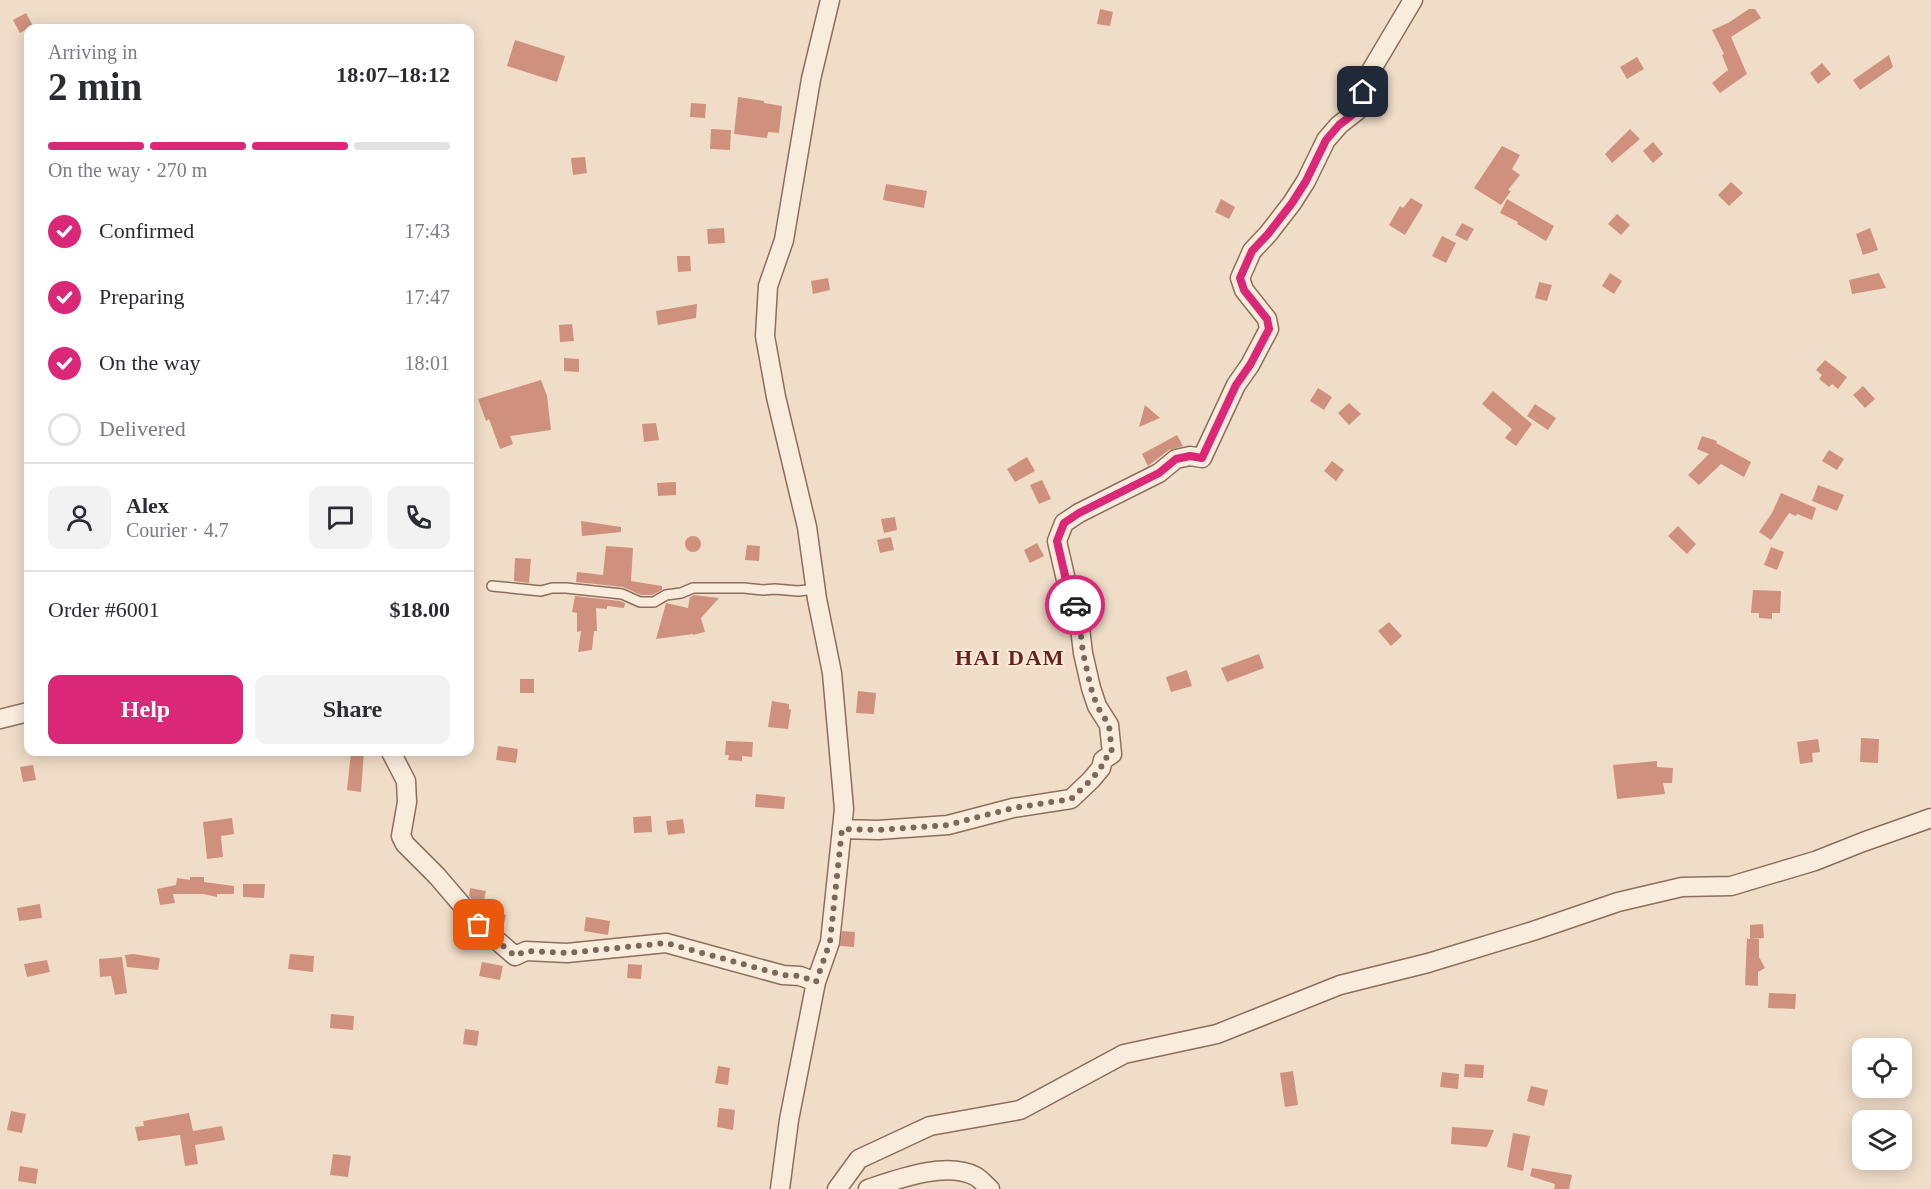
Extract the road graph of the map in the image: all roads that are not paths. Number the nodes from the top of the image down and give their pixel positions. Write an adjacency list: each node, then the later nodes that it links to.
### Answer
1 (830, 0): 4 (street)
2 (1413, 0): 9 (street)
3 (492, 586): 4 (lane)
4 (816, 589): 9 (street)
5 (24, 713): 6 (street)
6 (0, 719)
7 (393, 756): 10 (street)
8 (1931, 818): 12 (street)
9 (842, 829): 10 (street)
10 (816, 982): 11 (street)
11 (780, 1189)
12 (837, 1189)
13 (868, 1189): 14 (street)
14 (990, 1189)

